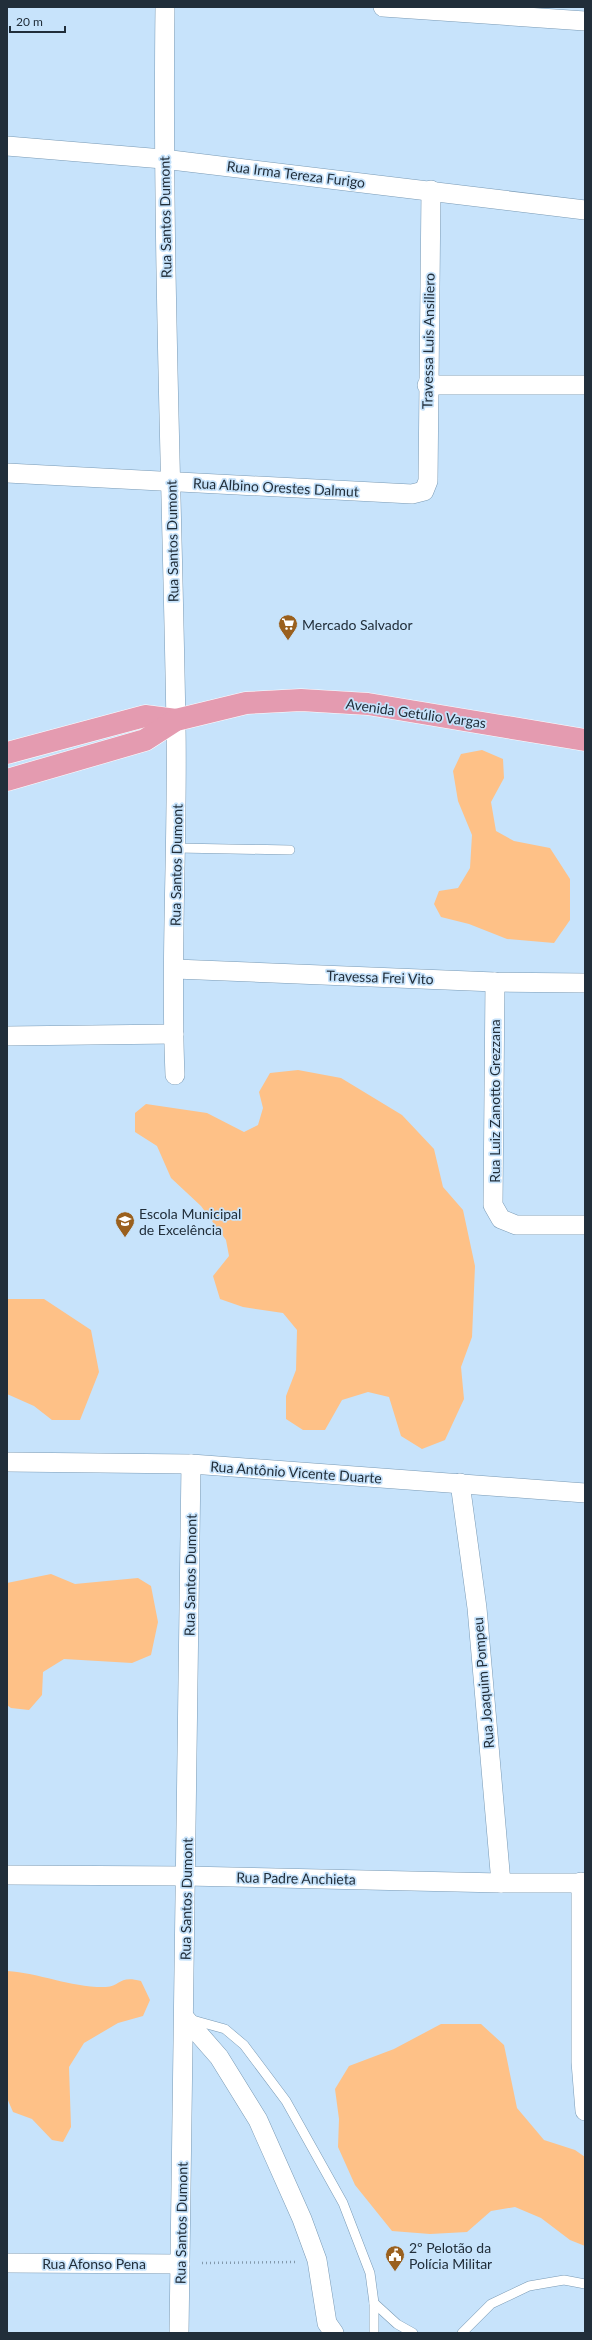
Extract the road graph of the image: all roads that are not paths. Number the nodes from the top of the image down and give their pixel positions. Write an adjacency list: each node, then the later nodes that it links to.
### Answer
1 (165, 7): 5 (street, Rua Santos Dumont)
2 (383, 7): 3 (street)
3 (585, 20)
4 (7, 146): 5 (street, Rua Irma Tereza Furigo)
5 (163, 159): 6 (street, Rua Irma Tereza Furigo); 11 (street, Rua Santos Dumont)
6 (431, 190): 7 (street, Rua Irma Tereza Furigo); 8 (street, Travessa Luis Ansiliero)
7 (585, 210)
8 (427, 385): 9 (street); 12 (street, Travessa Luis Ansiliero)
9 (585, 385)
10 (7, 473): 11 (street, Rua Albino Orestes Dalmut)
11 (171, 482): 12 (street, Rua Albino Orestes Dalmut); 13 (street, Rua Santos Dumont)
12 (424, 491)
13 (176, 720): 14 (main road, Avenida Getúlio Vargas); 15 (main road, Avenida Getúlio Vargas); 16 (main road, Avenida Getúlio Vargas); 17 (street, Rua Santos Dumont)
14 (585, 740)
15 (7, 753)
16 (7, 780)
17 (177, 848): 18 (lane); 19 (street, Rua Santos Dumont)
18 (290, 850)
19 (175, 969): 20 (street, Travessa Frei Vito); 22 (street, Rua Santos Dumont)
20 (495, 982): 21 (street, Travessa Frei Vito); 25 (street, Rua Luiz Zanotto Grezzana)
21 (585, 983)
22 (174, 1034): 23 (street); 24 (street, Rua Santos Dumont)
23 (7, 1036)
24 (175, 1075)
25 (585, 1225)
26 (7, 1462): 27 (street, Rua Antônio Vicente Duarte)
27 (191, 1464): 28 (street, Rua Antônio Vicente Duarte); 31 (street, Rua Santos Dumont)
28 (460, 1483): 29 (street, Rua Antônio Vicente Duarte); 33 (street, Rua Joaquim Pompeu)
29 (585, 1493)
30 (7, 1875): 31 (street, Rua Padre Anchieta)
31 (186, 1876): 33 (street, Rua Padre Anchieta); 34 (street, Rua Santos Dumont)
32 (583, 1882): 33 (street, Rua Padre Anchieta); 35 (street)
33 (501, 1883)
34 (184, 2017): 37 (street, Rua Santos Dumont); 39 (lane); 41 (street)
35 (585, 2110)
36 (7, 2263): 37 (street, Rua Afonso Pena)
37 (180, 2264): 40 (street, Rua Santos Dumont)
38 (585, 2284): 44 (lane)
39 (374, 2302): 42 (lane); 43 (lane)
40 (179, 2333)
41 (334, 2333)
42 (374, 2333)
43 (413, 2333)
44 (462, 2333)

